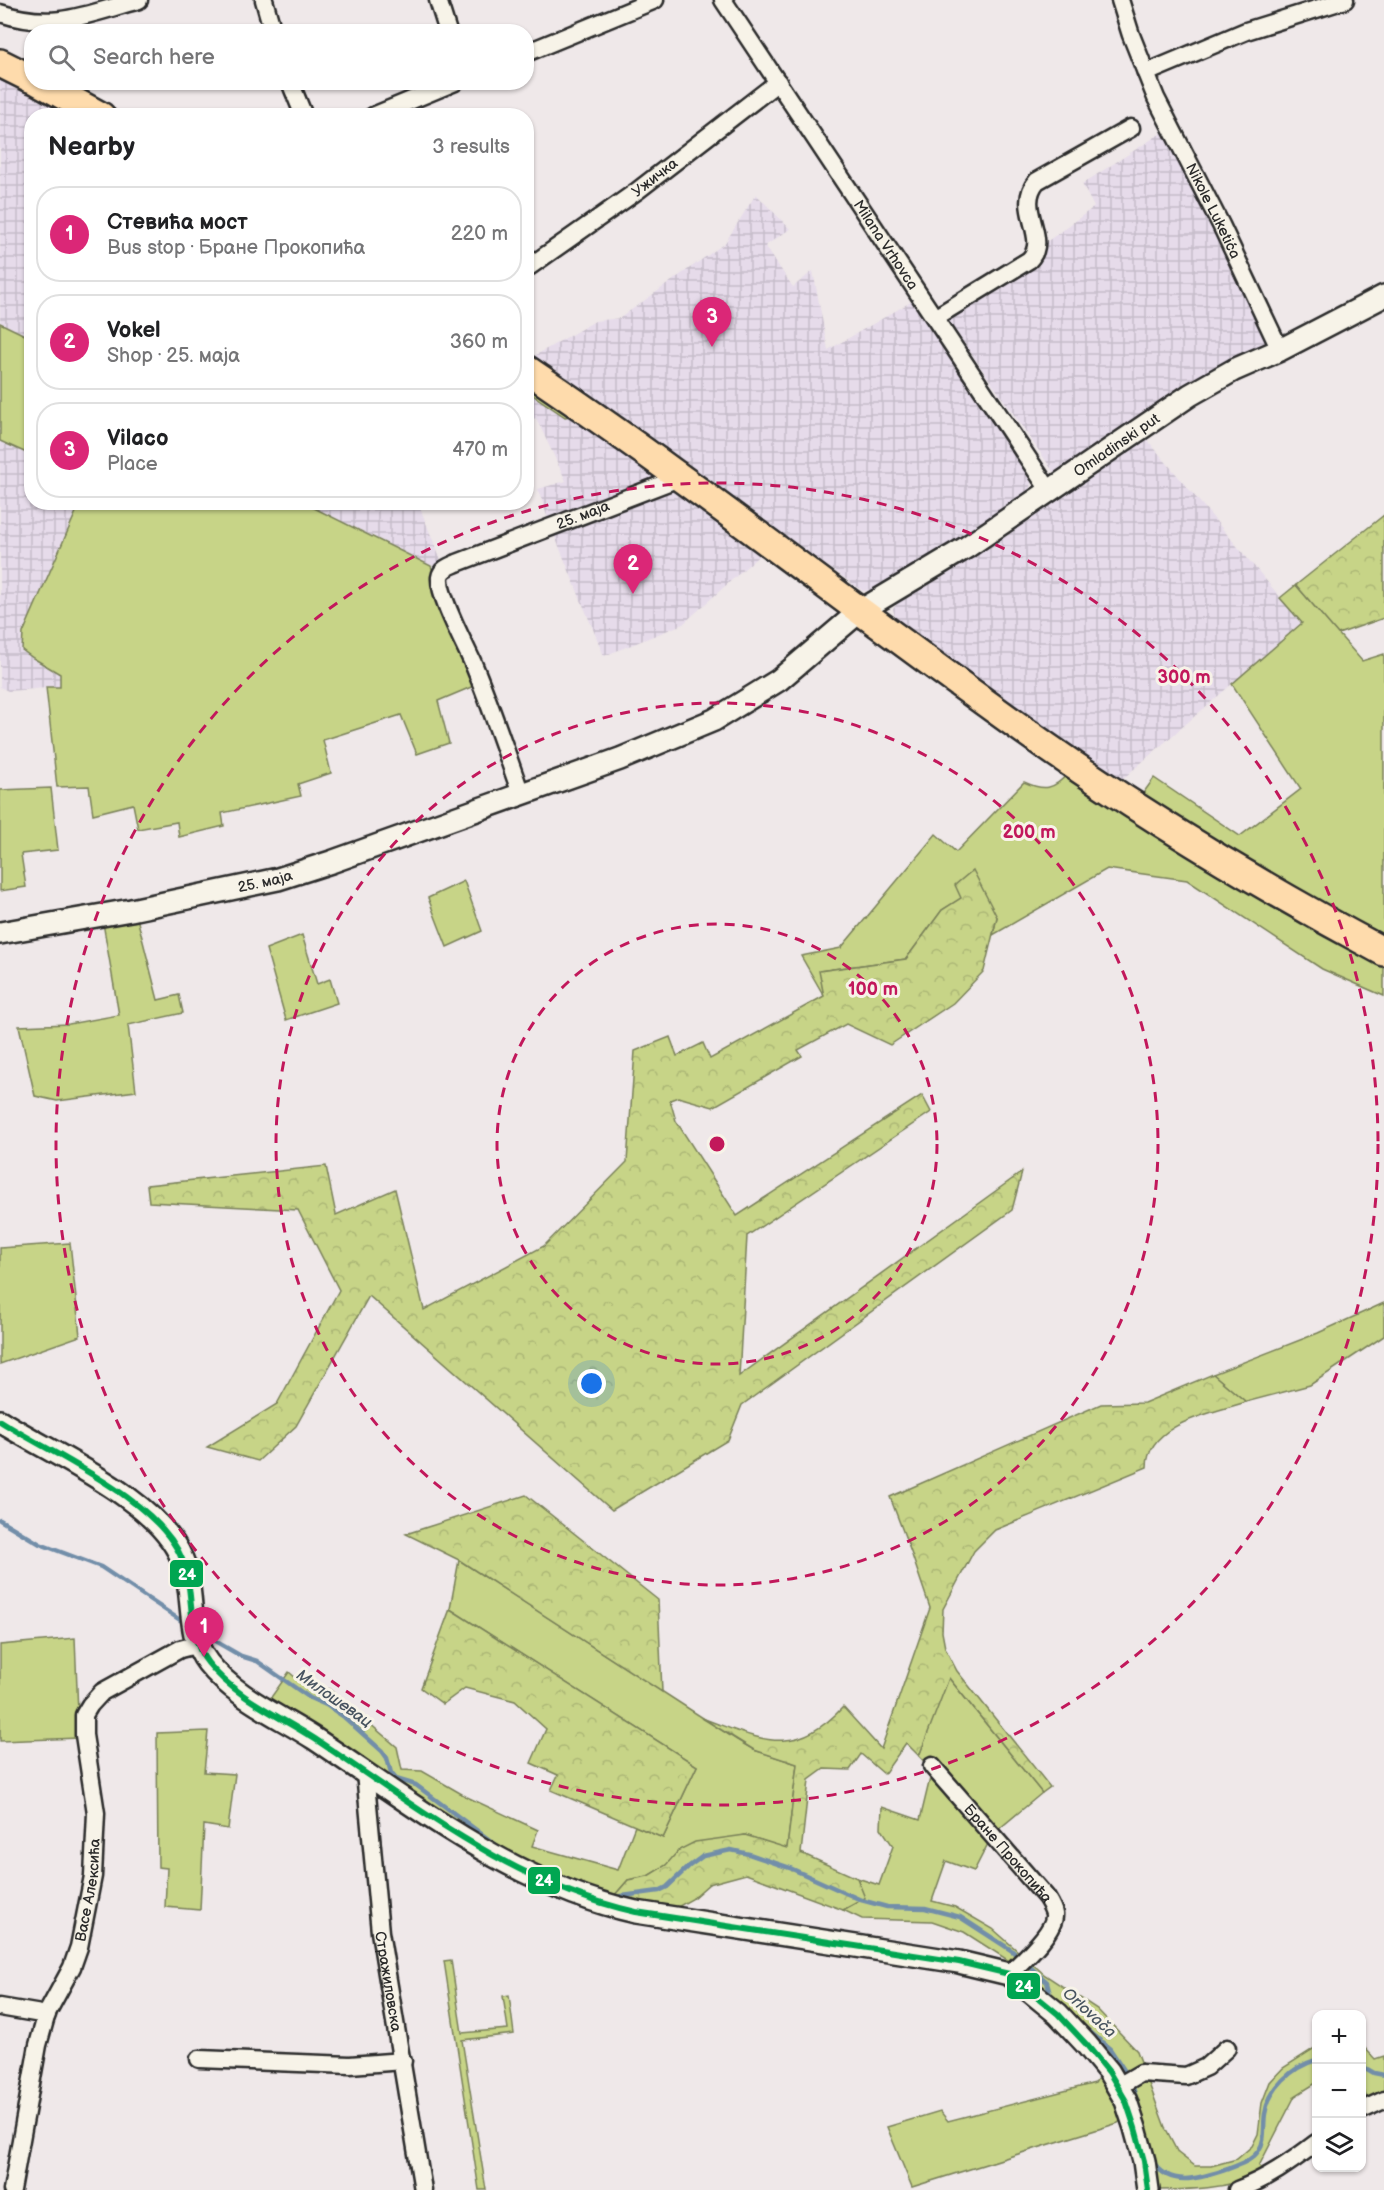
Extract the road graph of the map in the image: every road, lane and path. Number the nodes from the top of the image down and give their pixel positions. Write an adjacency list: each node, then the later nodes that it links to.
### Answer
1 (139, 0): 8 (street)
2 (264, 0): 10 (street)
3 (438, 0): 11 (street)
4 (655, 0): 12 (street)
5 (723, 0): 16 (street, Milana Vrhovca)
6 (1120, 0): 14 (street, Nikole Luketića)
7 (1345, 0): 14 (street)
8 (119, 3): 9 (street)
9 (0, 13)
10 (271, 24)
11 (446, 24)
12 (534, 50)
13 (0, 63): 15 (main road)
14 (1146, 73): 27 (street, Nikole Luketića)
15 (24, 75)
16 (778, 82): 24 (street, Ужичка); 26 (street, Milana Vrhovca)
17 (54, 90): 20 (main road)
18 (293, 90): 21 (street)
19 (436, 90): 22 (street)
20 (86, 108)
21 (301, 108)
22 (392, 108)
23 (1131, 128): 26 (street)
24 (534, 263)
25 (1384, 296): 27 (street, Omladinski put)
26 (936, 317): 30 (street, Milana Vrhovca)
27 (1280, 350): 30 (street, Omladinski put)
28 (534, 375): 29 (main road)
29 (679, 478): 31 (main road); 32 (street, 25. маја)
30 (1049, 490): 31 (street, Omladinski put)
31 (860, 611): 32 (street, 25. маја); 34 (main road)
32 (521, 794): 33 (street, 25. маја)
33 (0, 933)
34 (1384, 952)
35 (0, 1421): 36 (street)
36 (196, 1641): 38 (street); 41 (street, Васе Алексића)
37 (932, 1766): 39 (street, Бране Прокопића)
38 (365, 1773): 39 (street); 44 (street, Стражиловска)
39 (1015, 1969): 45 (street)
40 (0, 2007): 41 (street)
41 (47, 2015): 49 (street, Васе Алексића)
42 (1227, 2048): 45 (street)
43 (199, 2059): 44 (street)
44 (403, 2061): 50 (street, Стражиловска)
45 (1128, 2080): 51 (street)
46 (1384, 2100): 47 (street)
47 (1366, 2108)
48 (1312, 2147): 52 (street)
49 (12, 2190)
50 (423, 2190)
51 (1148, 2190)
52 (1237, 2190)

